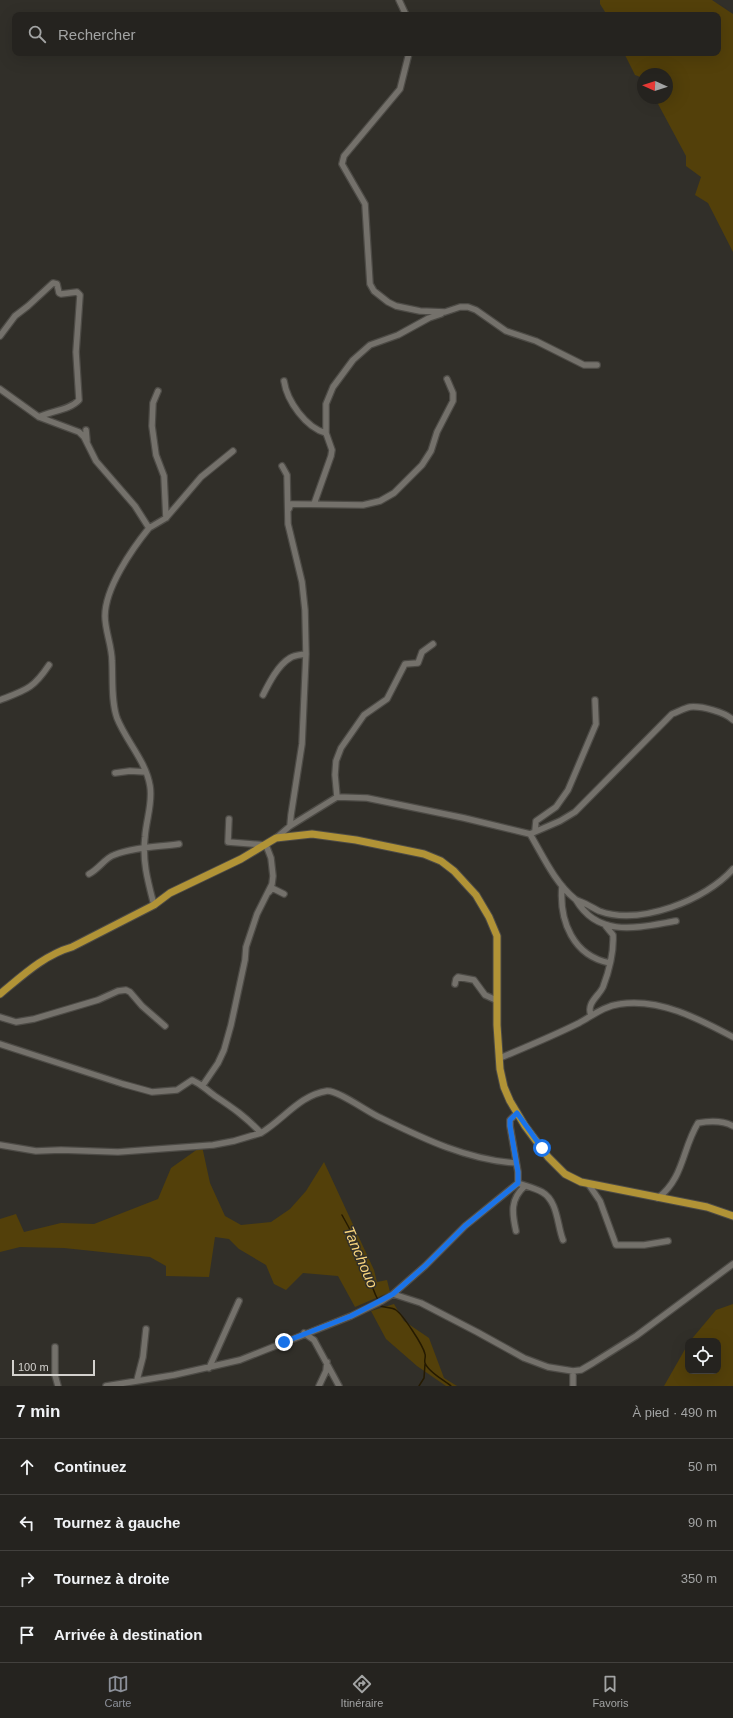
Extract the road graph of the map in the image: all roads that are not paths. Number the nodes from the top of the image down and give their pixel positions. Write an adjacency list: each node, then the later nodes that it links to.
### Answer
1 (399, 0): 2 (street)
2 (405, 12)
3 (408, 56): 4 (street)
4 (445, 312): 6 (street); 13 (street)
5 (0, 336): 11 (street)
6 (597, 366)
7 (447, 379): 17 (street)
8 (284, 381): 13 (street)
9 (0, 389): 11 (street)
10 (158, 391): 19 (street)
11 (39, 417): 14 (street)
12 (86, 430): 14 (street)
13 (326, 434): 17 (street)
14 (88, 442): 20 (street)
15 (233, 451): 19 (street)
16 (282, 466): 18 (street)
17 (314, 504): 18 (street)
18 (288, 511): 22 (street)
19 (166, 518): 20 (street)
20 (149, 528): 28 (street)
21 (433, 644): 30 (street)
22 (306, 654): 24 (street); 32 (street)
23 (49, 665): 25 (street)
24 (264, 695)
25 (0, 700)
26 (595, 700): 33 (street)
27 (733, 720): 33 (street)
28 (146, 772): 29 (street); 37 (street)
29 (115, 773)
30 (337, 797): 32 (street); 33 (street)
31 (229, 819): 36 (street)
32 (290, 826): 34 (street)
33 (532, 833): 40 (street)
34 (276, 838): 36 (main road); 50 (main road)
35 (179, 844): 37 (street)
36 (266, 845): 41 (street); 44 (main road)
37 (144, 847): 39 (street); 44 (street)
38 (733, 869): 43 (street)
39 (89, 874)
40 (562, 886): 43 (street); 47 (street)
41 (269, 892): 42 (street); 57 (street)
42 (284, 894)
43 (576, 900): 46 (street)
44 (154, 905): 49 (main road)
45 (676, 921): 46 (street)
46 (604, 924): 47 (street)
47 (610, 963): 51 (street)
48 (455, 984): 50 (street)
49 (0, 994)
50 (496, 1000): 56 (main road)
51 (591, 1015): 54 (street); 56 (street)
52 (0, 1017): 53 (street)
53 (165, 1026)
54 (733, 1037)
55 (0, 1044): 57 (street)
56 (500, 1058): 58 (main road)
57 (203, 1085): 60 (street)
58 (517, 1113): 62 (street); 64 (main road)
59 (733, 1126): 66 (street)
60 (261, 1133): 61 (street); 62 (street)
61 (0, 1145)
62 (516, 1163): 63 (street)
63 (518, 1183): 65 (street); 72 (street)
64 (589, 1184): 66 (main road); 70 (street)
65 (525, 1186): 68 (street); 69 (street)
66 (658, 1198): 67 (main road)
67 (733, 1216)
68 (516, 1231)
69 (563, 1240)
70 (668, 1242)
71 (733, 1264): 81 (street)
72 (393, 1294): 74 (street); 81 (street)
73 (239, 1301): 80 (street)
74 (316, 1328): 76 (street); 77 (street)
75 (146, 1329): 82 (street)
76 (304, 1333): 77 (street); 80 (street)
77 (314, 1340): 79 (street)
78 (55, 1347): 83 (street)
79 (327, 1362): 85 (street); 86 (street)
80 (208, 1368): 82 (street)
81 (572, 1370): 87 (street)
82 (138, 1380): 84 (street)
83 (58, 1386)
84 (106, 1386)
85 (319, 1386)
86 (339, 1386)
87 (573, 1386)

